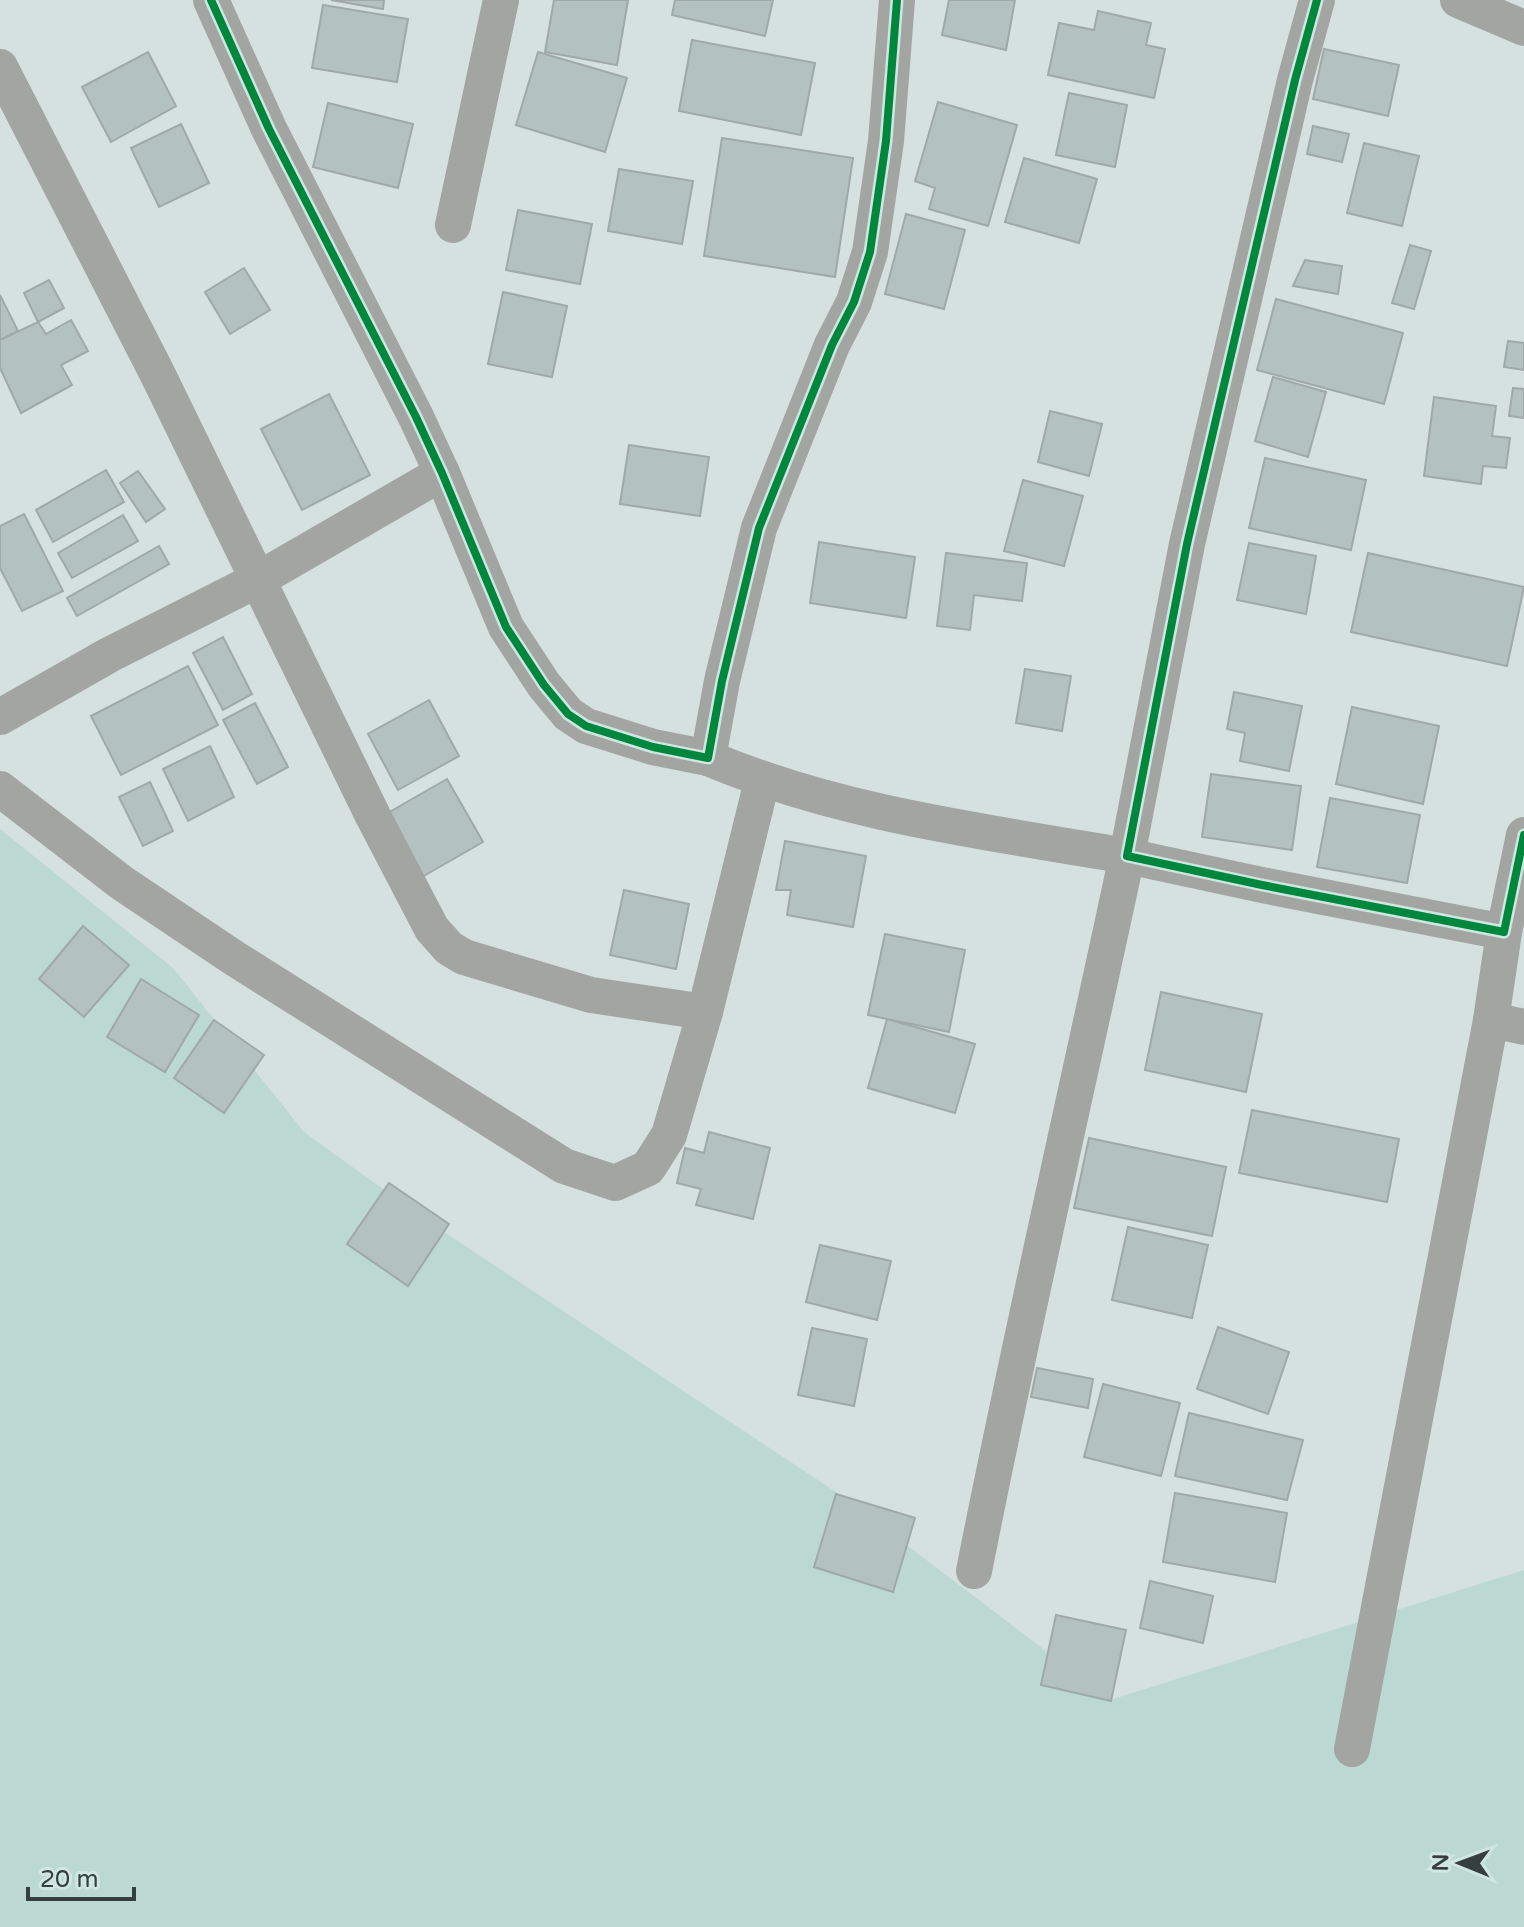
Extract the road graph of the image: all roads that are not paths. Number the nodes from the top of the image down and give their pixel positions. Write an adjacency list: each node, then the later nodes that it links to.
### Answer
1 (211, 0): 9 (street)
2 (501, 0): 8 (street)
3 (897, 0): 12 (street)
4 (1317, 0): 16 (street)
5 (1458, 0): 6 (street)
6 (1524, 28)
7 (0, 67): 10 (street)
8 (453, 225)
9 (442, 473): 10 (street); 12 (street)
10 (259, 579): 11 (street); 18 (street)
11 (0, 717)
12 (708, 758): 13 (street)
13 (762, 781): 16 (street); 18 (street)
14 (0, 789): 18 (street)
15 (1524, 835): 17 (street)
16 (1127, 856): 17 (street); 20 (street)
17 (1504, 932): 19 (street)
18 (705, 1012)
19 (1507, 1023): 21 (street)
20 (974, 1571)
21 (1352, 1749)

